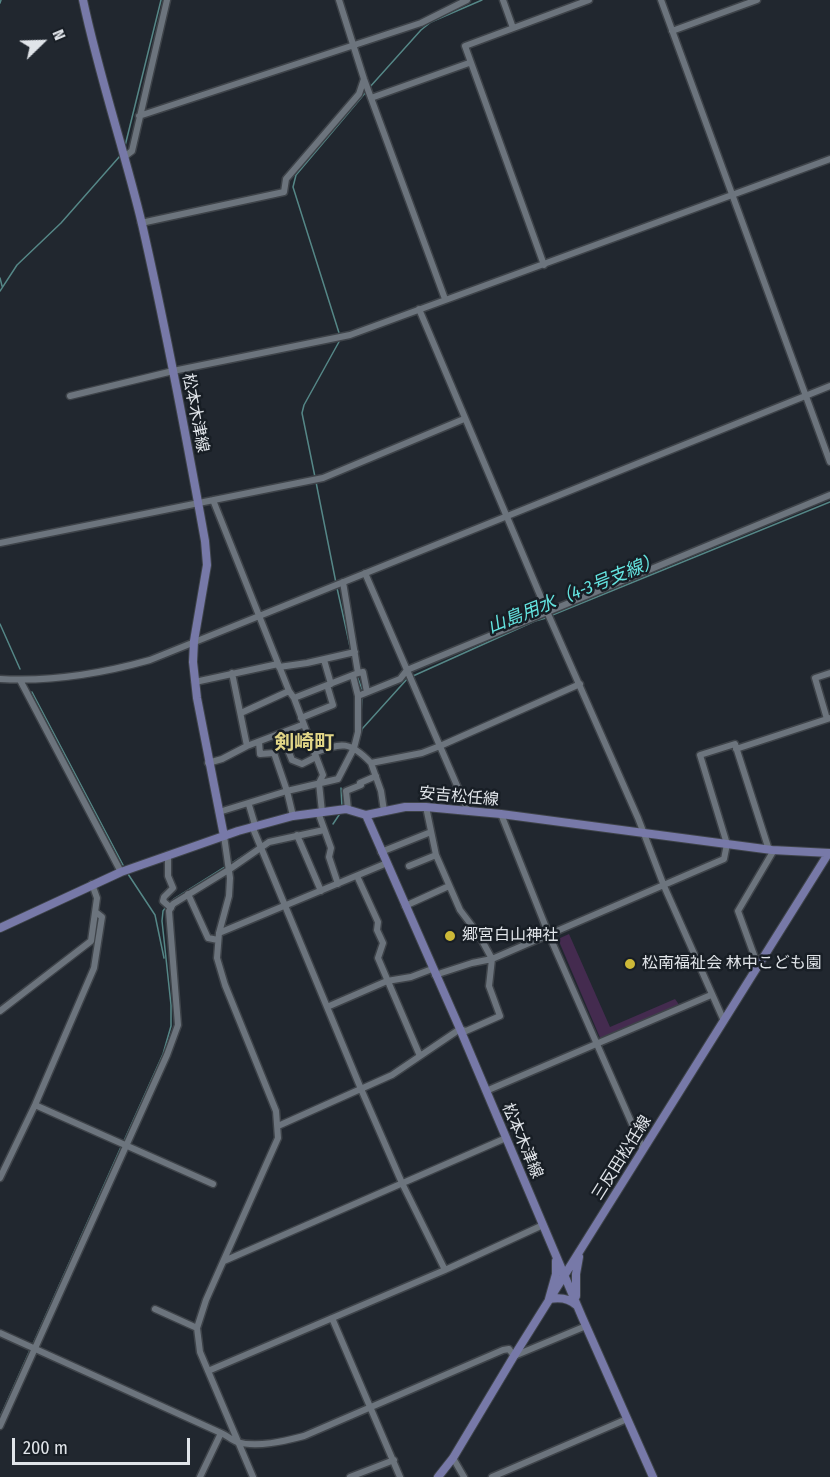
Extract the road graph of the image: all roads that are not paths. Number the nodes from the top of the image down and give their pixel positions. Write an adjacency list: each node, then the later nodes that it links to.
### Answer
1 (83, 0): 16 (main road, 松本木津線)
2 (167, 0): 15 (street)
3 (339, 0): 11 (street)
4 (467, 0): 11 (street)
5 (503, 0): 9 (street)
6 (589, 0): 9 (street)
7 (661, 0): 10 (street)
8 (757, 0): 10 (street)
9 (513, 28): 12 (street)
10 (672, 31): 18 (street)
11 (354, 45): 13 (street); 15 (street)
12 (469, 63): 14 (street); 20 (street)
13 (364, 79): 14 (street); 19 (street)
14 (369, 92): 21 (street)
15 (139, 116): 16 (street)
16 (124, 156): 19 (main road, 松本木津線)
17 (830, 159): 18 (street)
18 (732, 195): 20 (street); 26 (street)
19 (141, 223): 23 (main road, 松本木津線)
20 (544, 265): 21 (street)
21 (445, 299): 22 (street)
22 (419, 309): 23 (street); 27 (street)
23 (173, 371): 25 (street); 31 (main road, 松本木津線)
24 (830, 386): 26 (street)
25 (69, 396)
26 (806, 396): 28 (street); 32 (street)
27 (464, 419): 30 (street); 32 (street)
28 (830, 462)
29 (830, 495): 37 (street)
30 (213, 500): 31 (street); 36 (street)
31 (198, 503): 33 (street); 38 (main road, 松本木津線)
32 (506, 516): 34 (street); 37 (street)
33 (0, 543)
34 (365, 573): 35 (street); 45 (street)
35 (341, 582): 36 (street); 39 (street)
36 (259, 615): 38 (street); 41 (street)
37 (549, 615): 45 (street); 49 (street)
38 (194, 641): 47 (street); 48 (main road, 松本木津線)
39 (352, 653): 40 (street); 44 (street)
40 (324, 660): 41 (street); 50 (street)
41 (279, 665): 42 (street); 51 (street)
42 (232, 673): 48 (street); 55 (street)
43 (830, 673): 56 (street)
44 (356, 674): 50 (street); 52 (street); 53 (street)
45 (409, 674): 52 (street); 61 (street)
46 (0, 679): 47 (street)
47 (20, 680): 98 (street)
48 (195, 682): 66 (main road, 松本木津線)
49 (580, 684): 61 (street); 85 (street)
50 (329, 685): 54 (street); 57 (street)
51 (289, 692): 54 (street); 55 (street)
52 (367, 692): 53 (street)
53 (358, 696): 62 (street)
54 (294, 698): 57 (street)
55 (241, 713): 60 (street)
56 (829, 718): 63 (street)
57 (302, 721): 58 (street); 64 (street)
58 (281, 733): 59 (street); 65 (street)
59 (259, 742): 60 (street); 68 (street)
60 (247, 746): 66 (street)
61 (440, 746): 67 (street); 75 (street)
62 (354, 748): 64 (street); 67 (street); 70 (street)
63 (736, 748): 88 (street); 90 (street)
64 (315, 755): 65 (street); 70 (street)
65 (292, 760): 68 (street)
66 (208, 763): 76 (main road, 松本木津線)
67 (371, 763): 69 (street)
68 (279, 766): 71 (street)
69 (376, 776): 74 (street); 78 (street)
70 (319, 783): 71 (street); 77 (street)
71 (287, 791): 72 (street); 81 (street)
72 (249, 805): 76 (street); 82 (street)
73 (426, 807): 75 (main road, 安吉松任線); 78 (main road, 安吉松任線); 84 (street)
74 (343, 809): 77 (main road, 安吉松任線); 80 (main road, 安吉松任線)
75 (468, 811): 79 (main road, 安吉松任線)
76 (219, 812): 86 (main road, 松本木津線)
77 (320, 812): 81 (main road, 安吉松任線); 83 (street)
78 (384, 812): 80 (main road, 安吉松任線)
79 (501, 814): 85 (main road, 安吉松任線); 111 (street)
80 (366, 815): 91 (main road, 松本木津線)
81 (293, 816): 82 (main road, 安吉松任線)
82 (253, 825): 86 (main road, 安吉松任線); 89 (street)
83 (324, 830): 87 (street); 101 (street)
84 (431, 832): 91 (street); 94 (street)
85 (644, 834): 88 (main road, 安吉松任線); 103 (street)
86 (224, 836): 93 (main road, 安吉松任線); 96 (street)
87 (297, 836): 89 (street); 104 (street)
88 (727, 844): 90 (main road, 安吉松任線); 103 (street)
89 (259, 845): 96 (street); 107 (street)
90 (772, 850): 92 (main road, 安吉松任線); 114 (street)
91 (381, 852): 95 (main road, 松本木津線)
92 (829, 853): 114 (main road, 三反田松任線)
93 (168, 855): 98 (main road, 安吉松任線); 106 (street)
94 (436, 855): 97 (street); 102 (street)
95 (387, 863): 99 (street); 108 (main road, 松本木津線)
96 (229, 866): 105 (street); 112 (street)
97 (409, 866)
98 (121, 872): 100 (main road, 安吉松任線)
99 (357, 876): 101 (street); 116 (street)
100 (92, 884): 109 (street); 110 (main road, 安吉松任線)
101 (338, 884): 104 (street)
102 (449, 886): 108 (street); 113 (street)
103 (664, 886): 111 (street); 117 (street)
104 (321, 891): 107 (street)
105 (188, 894): 106 (street); 112 (street)
106 (169, 906): 129 (street)
107 (285, 906): 112 (street); 118 (street)
108 (405, 906): 115 (main road, 松本木津線)
109 (97, 913): 119 (street); 126 (street)
110 (0, 928)
111 (549, 935): 113 (street); 122 (street)
112 (218, 937): 127 (street)
113 (492, 959): 115 (street); 121 (street)
114 (758, 966): 120 (main road, 三反田松任線)
115 (434, 972): 116 (street); 121 (main road, 松本木津線)
116 (387, 981): 118 (street); 123 (street)
117 (711, 995): 120 (street); 122 (street)
118 (327, 1007): 124 (street)
119 (0, 1011)
120 (724, 1021): 130 (main road, 三反田松任線)
121 (460, 1029): 123 (street); 125 (main road, 松本木津線)
122 (596, 1044): 125 (street); 130 (street)
123 (420, 1056): 124 (street)
124 (361, 1089): 127 (street); 132 (street)
125 (486, 1091): 128 (main road, 松本木津線)
126 (35, 1105): 129 (street); 131 (street)
127 (278, 1126): 137 (street)
128 (506, 1138): 132 (street); 134 (main road, 松本木津線)
129 (122, 1145): 133 (street); 147 (street)
130 (643, 1149): 135 (main road, 三反田松任線)
131 (0, 1178)
132 (402, 1183): 137 (street); 138 (street)
133 (213, 1184)
134 (543, 1225): 136 (main road, 松本木津線); 138 (street)
135 (580, 1250): 136 (main road); 139 (main road, 三反田松任線); 141 (main road)
136 (554, 1251): 139 (main road, 松本木津線); 140 (main road)
137 (223, 1261): 145 (street)
138 (445, 1270): 143 (street)
139 (565, 1275): 140 (main road, 三反田松任線); 141 (main road, 松本木津線)
140 (549, 1299): 141 (main road); 148 (main road, 三反田松任線)
141 (578, 1307): 144 (main road, 松本木津線)
142 (155, 1309): 145 (street)
143 (332, 1318): 149 (street); 150 (street)
144 (586, 1326): 148 (street); 151 (main road, 松本木津線)
145 (197, 1329): 149 (street)
146 (0, 1333): 147 (street)
147 (35, 1348): 152 (street); 153 (street)
148 (514, 1356): 150 (street); 155 (main road, 三反田松任線)
149 (208, 1371): 154 (street)
150 (371, 1407): 154 (street); 156 (street)
151 (627, 1419): 163 (street); 164 (main road, 松本木津線)
152 (0, 1426)
153 (221, 1432): 154 (street); 157 (street)
154 (238, 1442): 158 (street)
155 (453, 1458): 161 (main road, 三反田松任線); 162 (street)
156 (394, 1460): 159 (street); 160 (street)
157 (200, 1477)
158 (253, 1477)
159 (350, 1477)
160 (400, 1477)
161 (438, 1477)
162 (464, 1477)
163 (492, 1477)
164 (653, 1477)

